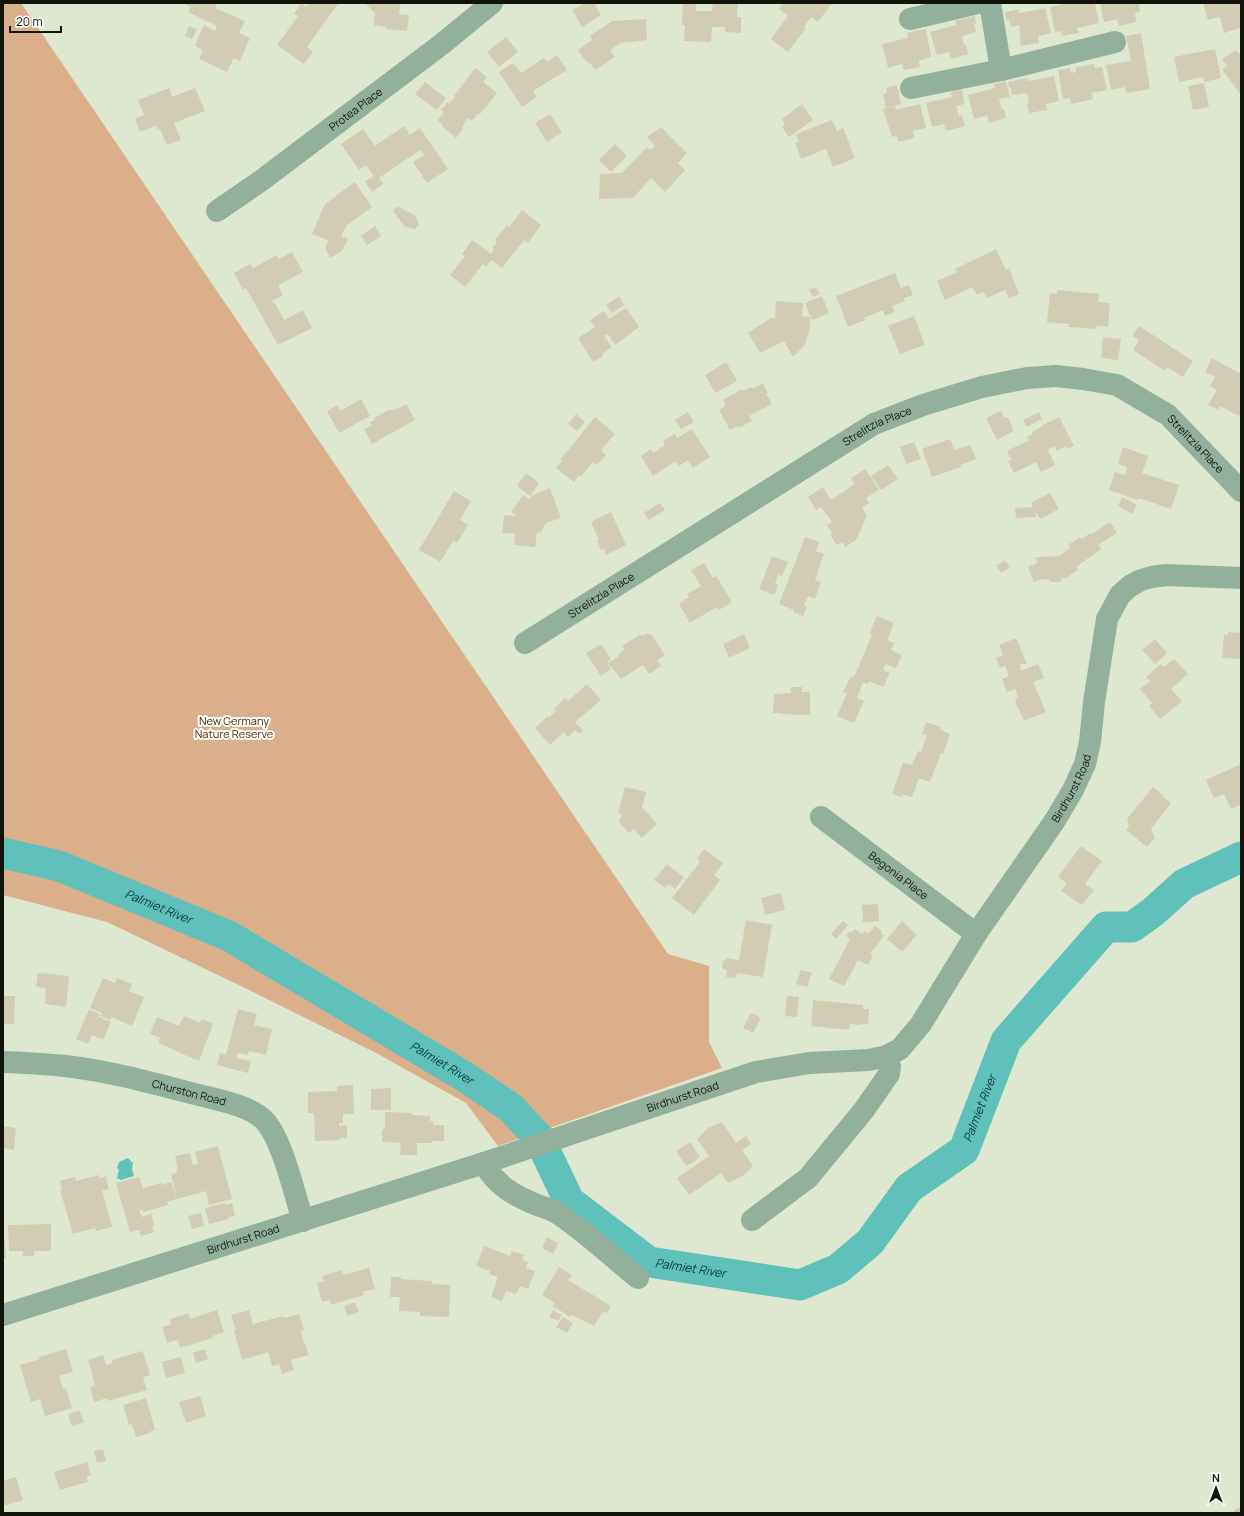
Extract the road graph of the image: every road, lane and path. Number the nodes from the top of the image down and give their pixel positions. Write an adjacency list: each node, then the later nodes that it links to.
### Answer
1 (492, 3): 8 (street, Protea Place)
2 (978, 3): 4 (street)
3 (990, 3): 6 (street)
4 (910, 19)
5 (1115, 42): 6 (street)
6 (1001, 70): 7 (street)
7 (911, 88)
8 (217, 211)
9 (1241, 491): 11 (street, Strelitzia Place)
10 (1241, 578): 13 (street, Birdhurst Road)
11 (525, 643)
12 (821, 817): 13 (street, Begonia Place)
13 (976, 934): 14 (street, Birdhurst Road)
14 (887, 1056): 16 (street, Birdhurst Road); 17 (street)
15 (3, 1062): 18 (street, Churston Road)
16 (493, 1160): 18 (street, Birdhurst Road); 19 (street)
17 (752, 1220)
18 (303, 1221): 20 (street, Birdhurst Road)
19 (638, 1278)
20 (3, 1315)

